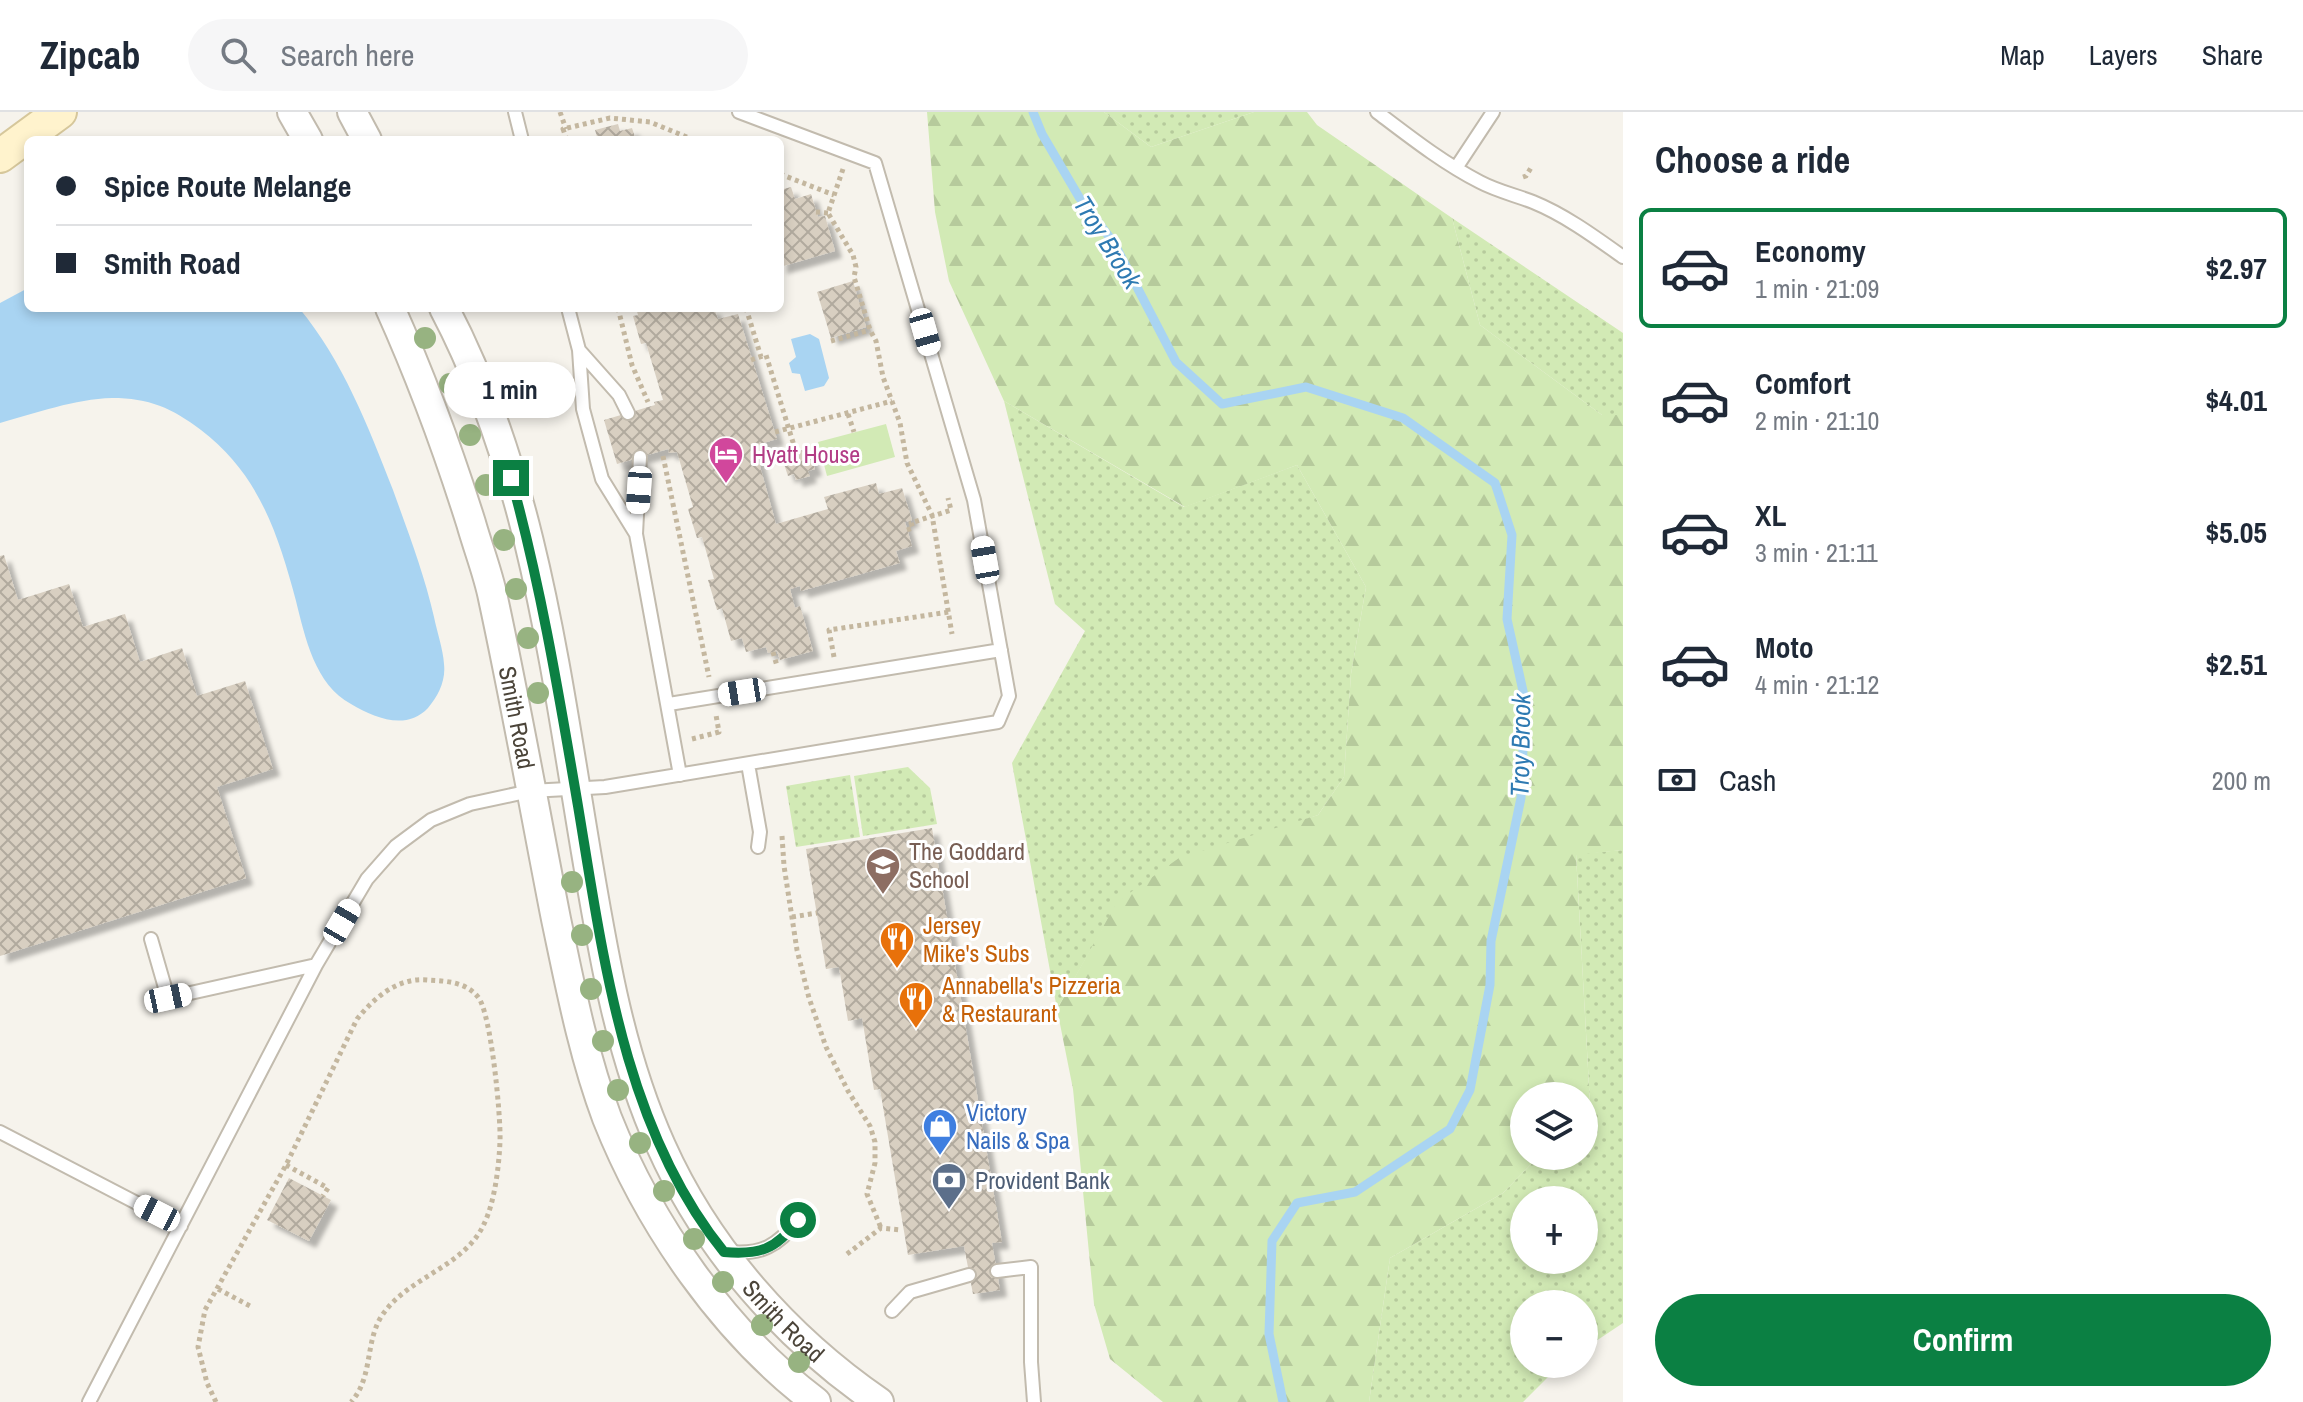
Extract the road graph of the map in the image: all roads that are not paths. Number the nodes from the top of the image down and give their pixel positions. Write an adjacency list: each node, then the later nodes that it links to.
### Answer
1 (292, 112): 9 (street)
2 (352, 112): 10 (street)
3 (515, 112): 11 (lane)
4 (739, 112): 23 (lane)
5 (1377, 112): 14 (lane)
6 (1493, 112): 14 (lane)
7 (58, 113): 8 (main road)
8 (27, 136)
9 (306, 136)
10 (365, 136)
11 (521, 136)
12 (24, 138): 13 (main road)
13 (0, 156)
14 (1456, 168): 15 (lane)
15 (1623, 257)
16 (392, 312): 28 (street, Smith Road)
17 (446, 312): 27 (street, Smith Road)
18 (569, 312): 19 (lane)
19 (579, 350): 20 (lane); 22 (lane)
20 (628, 413)
21 (640, 457): 22 (lane)
22 (636, 534): 24 (lane)
23 (1001, 650): 24 (lane); 25 (lane)
24 (669, 704): 26 (lane)
25 (748, 764): 26 (lane); 29 (lane)
26 (680, 775): 27 (lane)
27 (575, 790): 28 (lane); 35 (street, Smith Road)
28 (530, 791): 31 (lane); 41 (street, Smith Road)
29 (758, 847)
30 (151, 939): 31 (lane)
31 (316, 965): 34 (lane)
32 (0, 1132): 34 (lane)
33 (798, 1220): 35 (lane)
34 (181, 1226): 40 (lane)
35 (724, 1252): 42 (street, Smith Road)
36 (997, 1271): 39 (lane)
37 (969, 1275): 38 (lane)
38 (892, 1311)
39 (1034, 1397)
40 (89, 1402)
41 (816, 1402)
42 (879, 1402)

